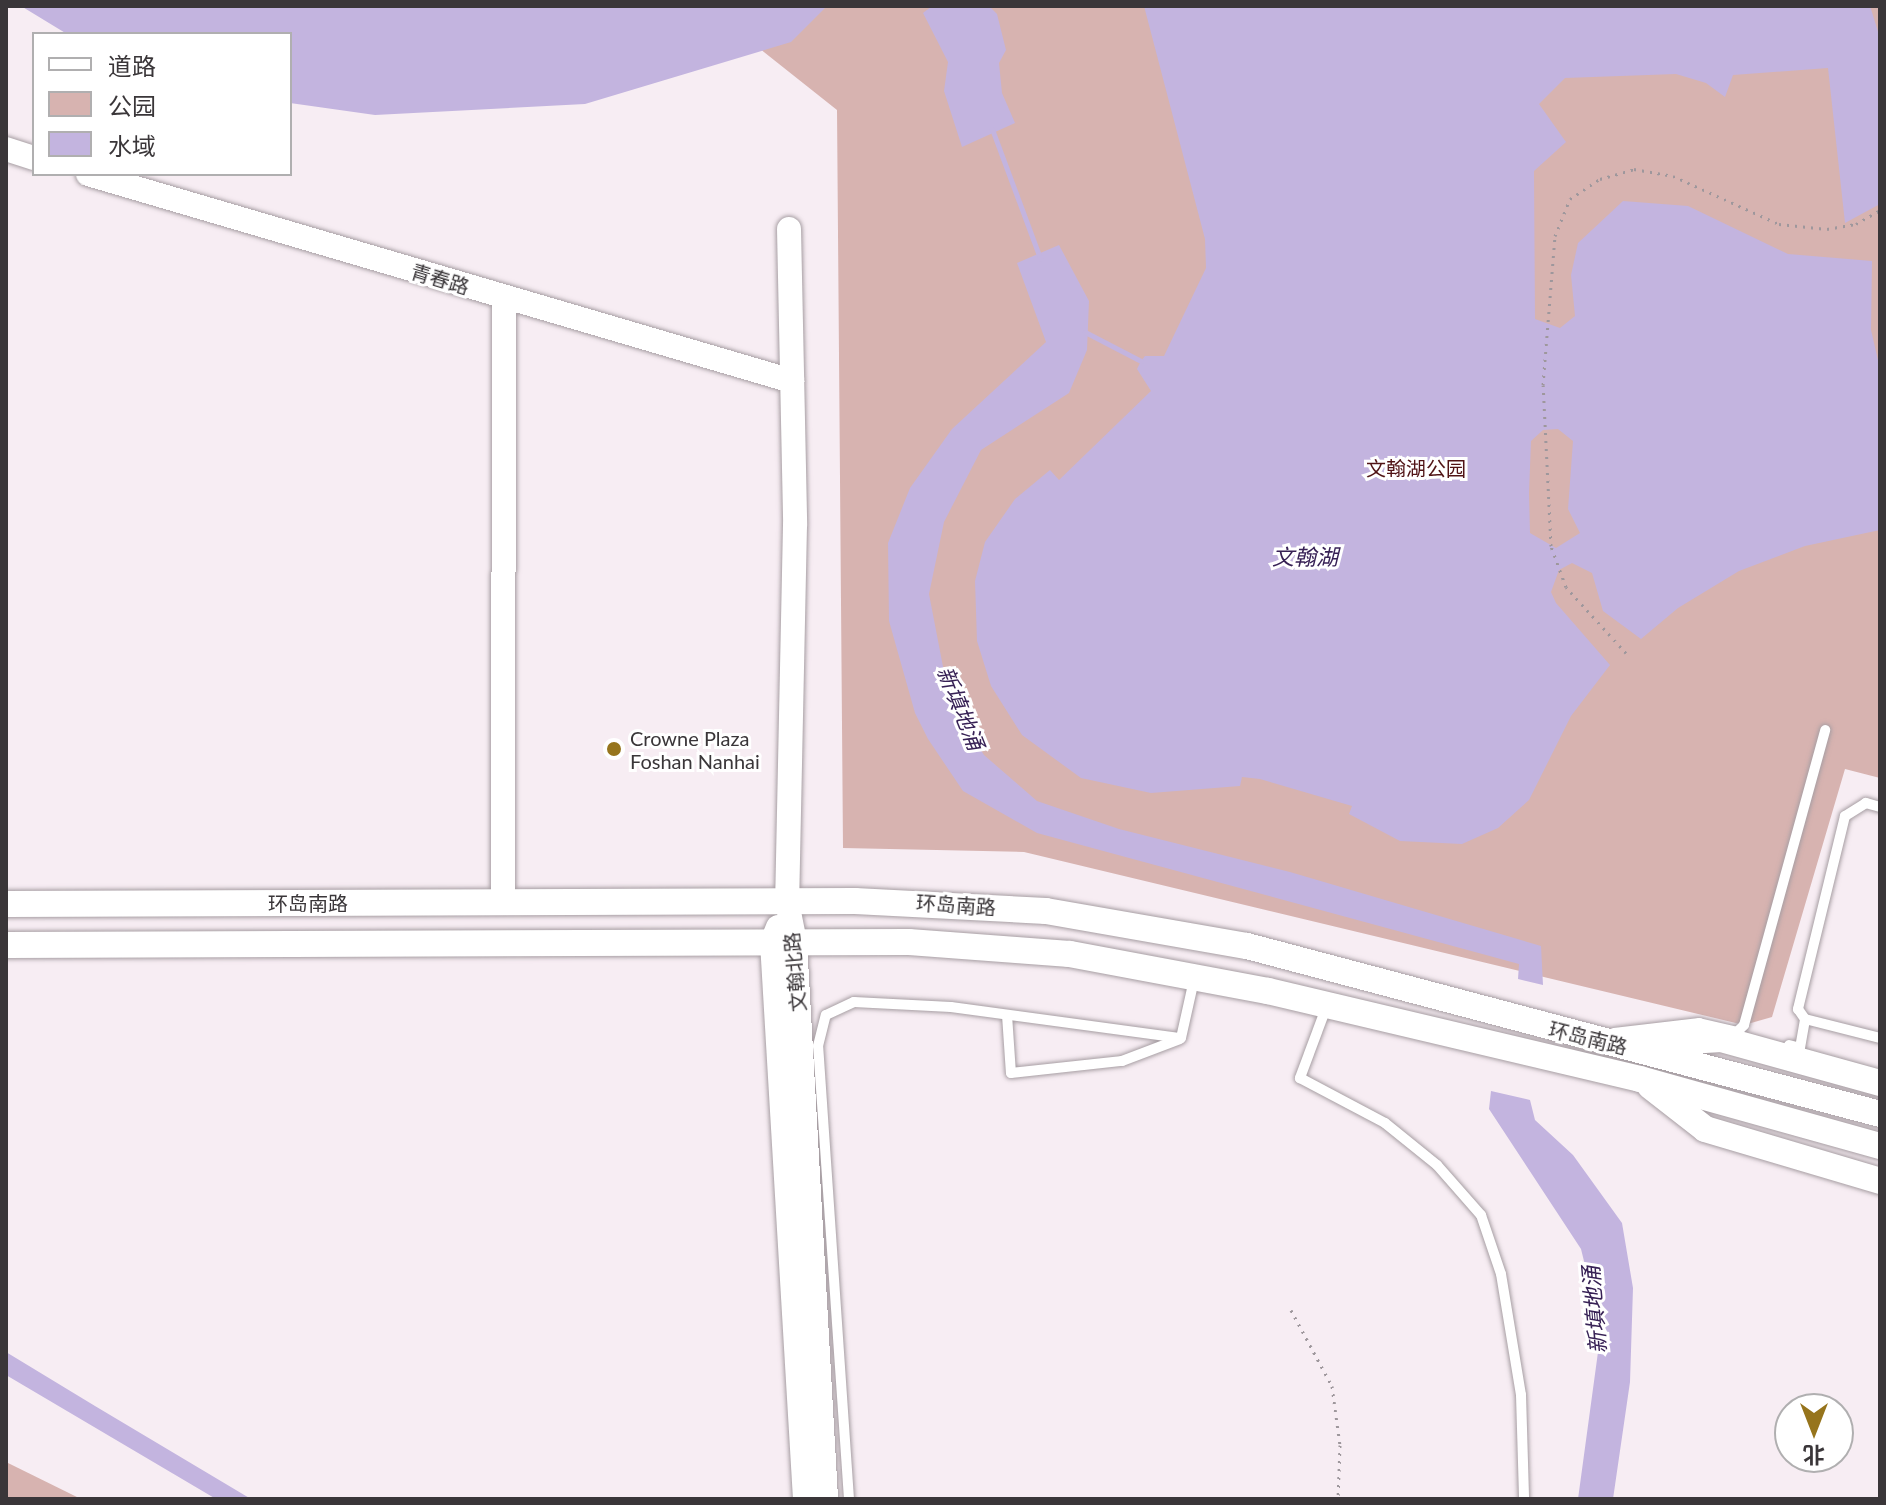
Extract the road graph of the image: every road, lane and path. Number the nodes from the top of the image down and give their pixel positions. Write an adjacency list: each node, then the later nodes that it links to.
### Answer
1 (6, 149): 2 (street)
2 (32, 157)
3 (95, 176): 6 (street, 青春路)
4 (1880, 210): 8 (path)
5 (789, 229): 7 (street, 文翰北路)
6 (504, 298): 7 (street, 青春路); 12 (street)
7 (792, 381): 11 (street, 文翰北路)
8 (1626, 653)
9 (1825, 730): 20 (lane)
10 (1880, 807): 19 (lane)
11 (787, 902): 12 (main road, 环岛南路); 14 (street, 文翰北路); 21 (main road, 环岛南路)
12 (503, 903): 13 (main road, 环岛南路)
13 (6, 904)
14 (784, 942): 15 (main road, 环岛南路); 16 (main road, 环岛南路); 31 (street, 文翰北路); 32 (street, 文翰北路)
15 (6, 945)
16 (1194, 975): 17 (main road, 环岛南路); 22 (lane)
17 (1327, 1006): 25 (main road, 环岛南路); 35 (lane)
18 (1007, 1015): 22 (lane); 22 (lane); 33 (lane)
19 (1805, 1019): 20 (lane); 23 (lane)
20 (1737, 1032): 21 (lane)
21 (1572, 1034): 24 (main road, 环岛南路)
22 (1181, 1038)
23 (1880, 1038)
24 (1618, 1046): 26 (main road); 27 (main road, 环岛南路)
25 (1640, 1079): 28 (main road, 环岛南路); 29 (main road)
26 (1880, 1083)
27 (1880, 1114)
28 (1880, 1146)
29 (1880, 1181)
30 (1291, 1310): 34 (path)
31 (805, 1499)
32 (826, 1499)
33 (849, 1499)
34 (1338, 1499)
35 (1524, 1499)

